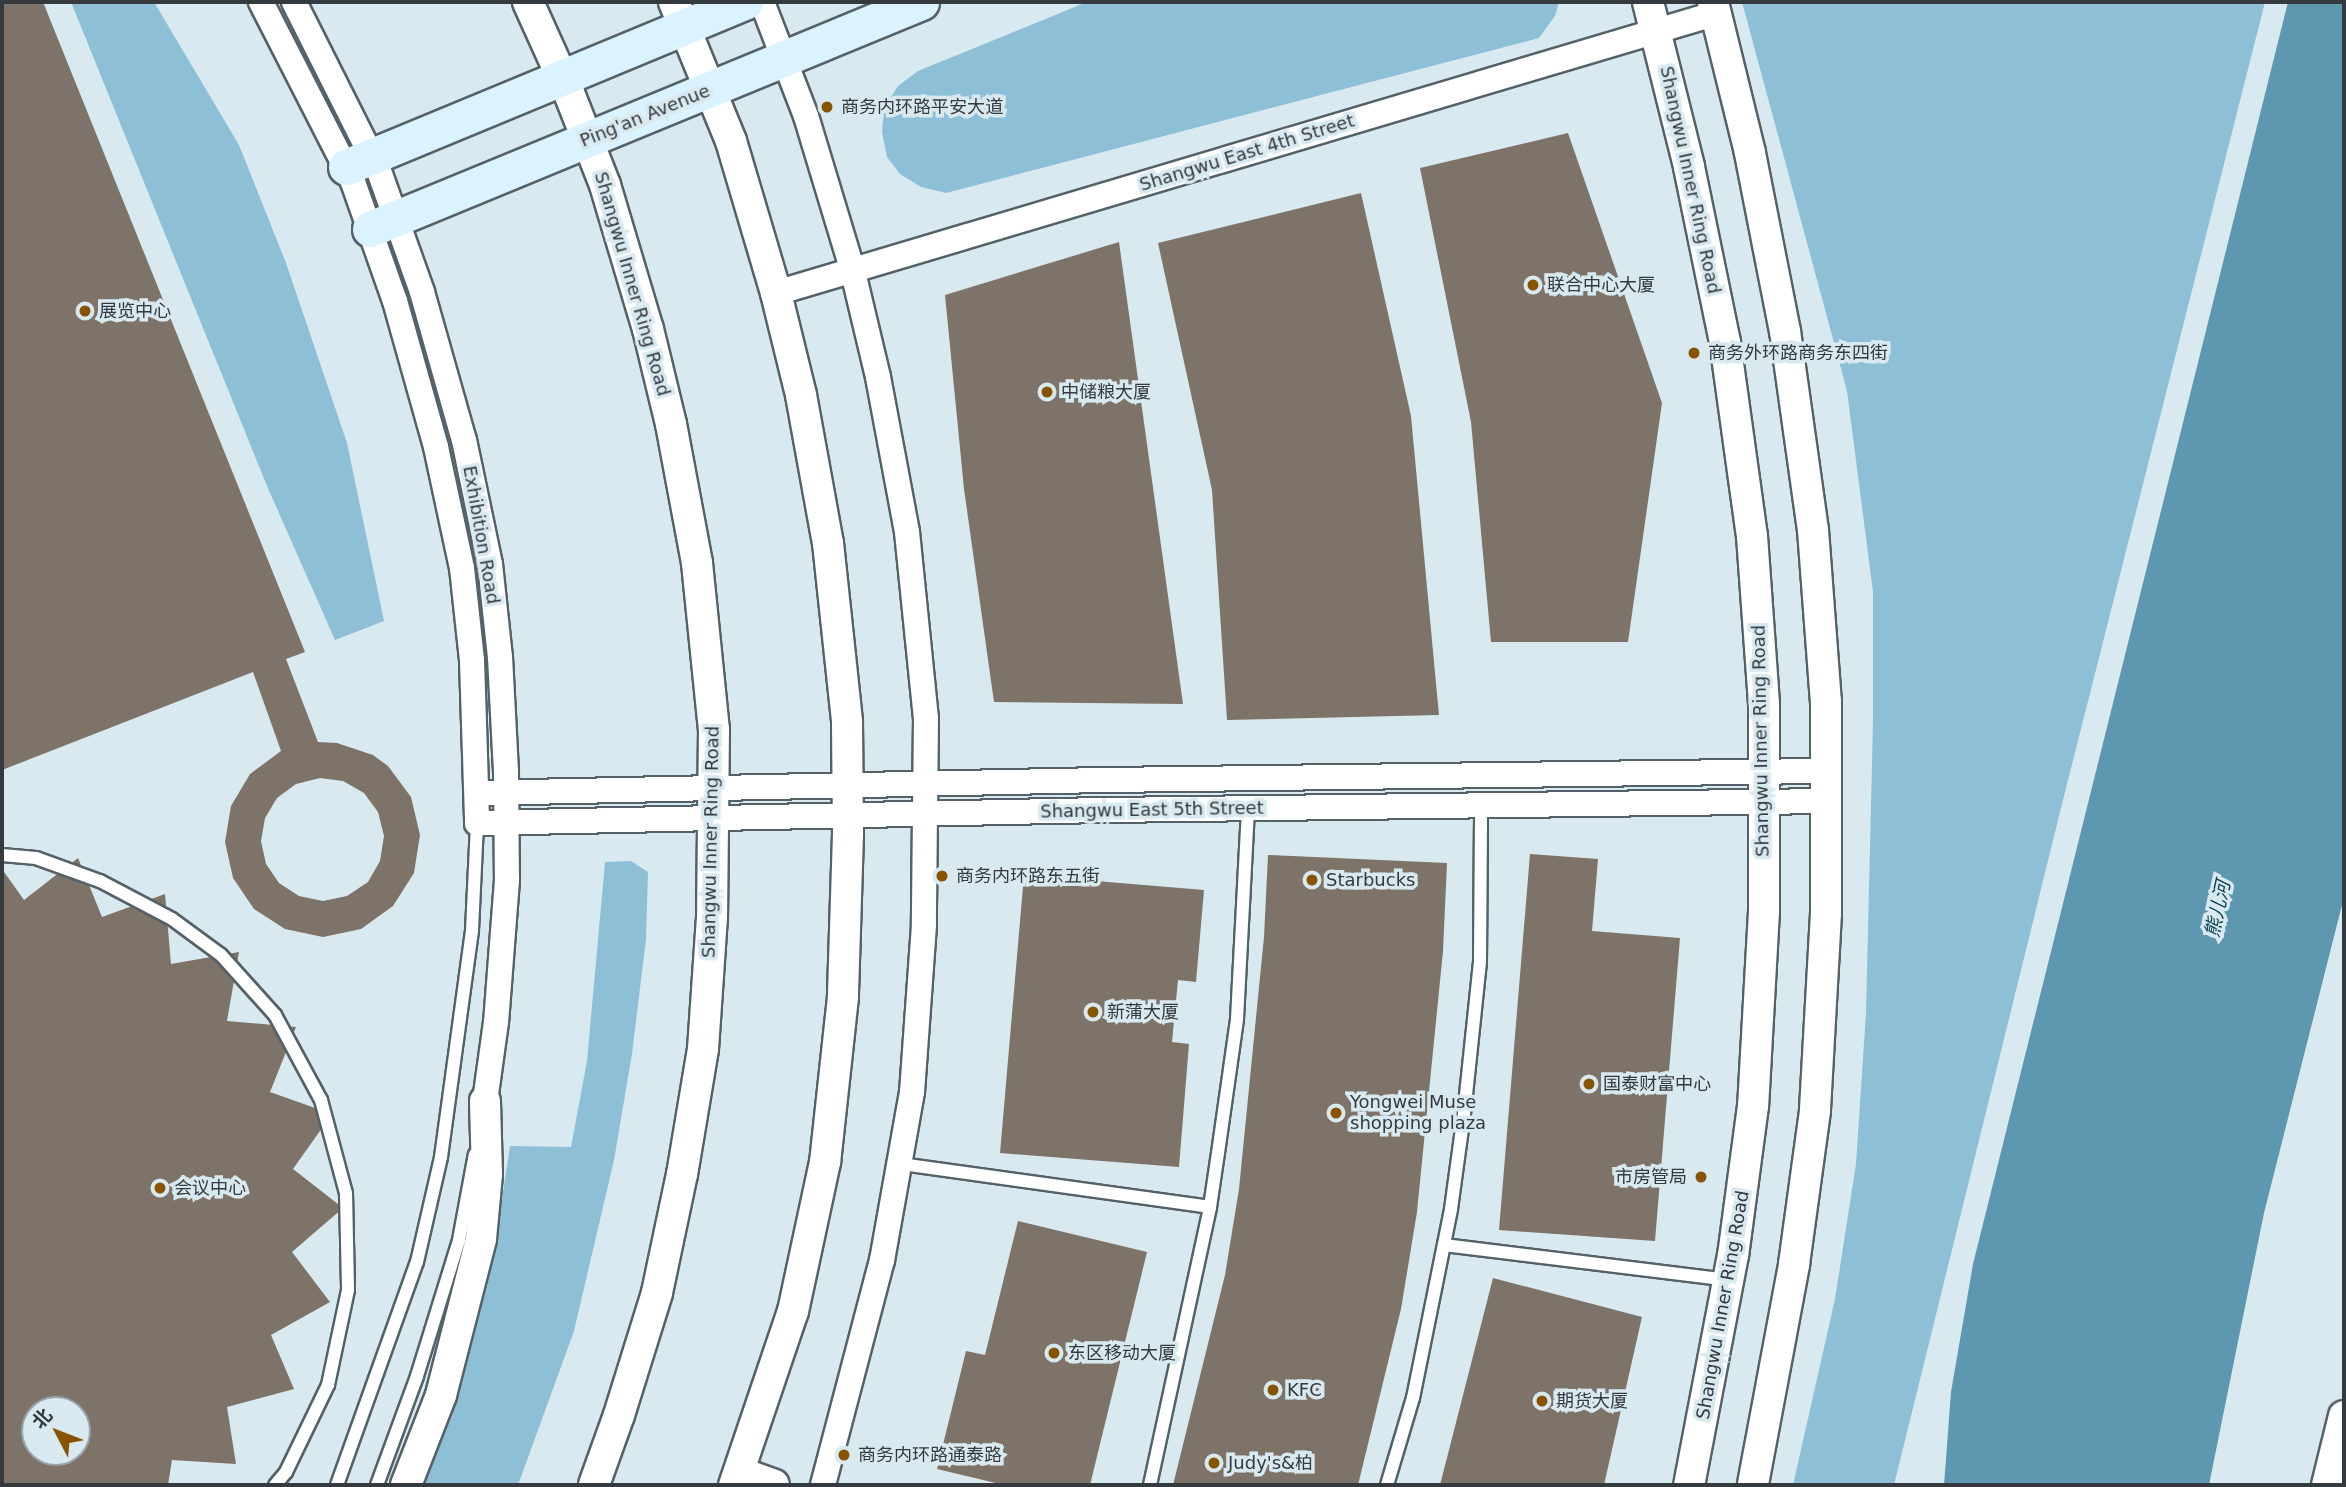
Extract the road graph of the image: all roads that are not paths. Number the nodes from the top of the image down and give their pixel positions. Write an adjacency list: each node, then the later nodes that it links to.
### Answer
1 (261, 2): 14 (street, Exhibition Road)
2 (294, 2): 14 (street, Exhibition Road)
3 (528, 2): 11 (street, Shangwu Inner Ring Road)
4 (745, 2): 8 (main road)
5 (762, 2): 10 (street)
6 (920, 2): 10 (main road, Ping'an Avenue)
7 (1715, 7): 9 (street, Shangwu East 4th Street); 19 (street)
8 (679, 14): 11 (main road); 12 (street)
9 (1653, 16): 16 (street, Shangwu East 4th Street); 18 (street, Shangwu Inner Ring Road)
10 (784, 58): 12 (main road, Ping'an Avenue); 16 (street)
11 (562, 78): 13 (street, Shangwu Inner Ring Road); 14 (main road)
12 (710, 89): 13 (main road, Ping'an Avenue); 17 (street)
13 (587, 139): 15 (main road, Ping'an Avenue); 22 (street, Shangwu Inner Ring Road)
14 (359, 162): 15 (street, Exhibition Road)
15 (383, 224): 23 (street, Exhibition Road); 24 (street, Exhibition Road)
16 (853, 272): 17 (street, Shangwu East 4th Street); 20 (street)
17 (776, 293): 21 (street)
18 (1765, 771): 19 (street, Shangwu East 5th Street); 20 (street, Shangwu East 5th Street); 26 (street, Shangwu Inner Ring Road)
19 (1826, 771): 25 (street)
20 (927, 783): 21 (street, Shangwu East 5th Street); 29 (street)
21 (847, 785): 22 (street, Shangwu East 5th Street); 30 (street)
22 (715, 788): 23 (street, Shangwu East 5th Street); 31 (street, Shangwu Inner Ring Road)
23 (507, 792): 24 (street, Shangwu East 5th Street); 32 (street, Exhibition Road)
24 (477, 793): 33 (street, Exhibition Road)
25 (1827, 800): 26 (street, Shangwu East 5th Street); 52 (street)
26 (1765, 802): 27 (street, Shangwu East 5th Street); 39 (street, Shangwu Inner Ring Road)
27 (1482, 805): 28 (street, Shangwu East 5th Street); 38 (lane)
28 (1248, 808): 29 (street, Shangwu East 5th Street); 37 (lane)
29 (927, 813): 30 (street, Shangwu East 5th Street); 36 (street)
30 (848, 815): 31 (street, Shangwu East 5th Street); 41 (street)
31 (715, 818): 32 (street, Shangwu East 5th Street); 46 (street, Shangwu Inner Ring Road)
32 (507, 822): 33 (street, Shangwu East 5th Street); 35 (street, Exhibition Road)
33 (477, 823): 43 (lane)
34 (2, 855): 42 (lane)
35 (485, 1101): 44 (lane); 45 (street)
36 (901, 1164): 37 (lane); 48 (street)
37 (1210, 1207): 49 (lane)
38 (1444, 1245): 39 (lane); 50 (lane)
39 (1729, 1280): 51 (street, Shangwu Inner Ring Road)
40 (2344, 1416): 53 (street)
41 (736, 1479): 47 (street)
42 (275, 1485)
43 (337, 1485)
44 (377, 1485)
45 (406, 1485)
46 (594, 1485)
47 (774, 1485)
48 (823, 1485)
49 (1150, 1485)
50 (1387, 1485)
51 (1689, 1485)
52 (1753, 1485)
53 (2327, 1485)

